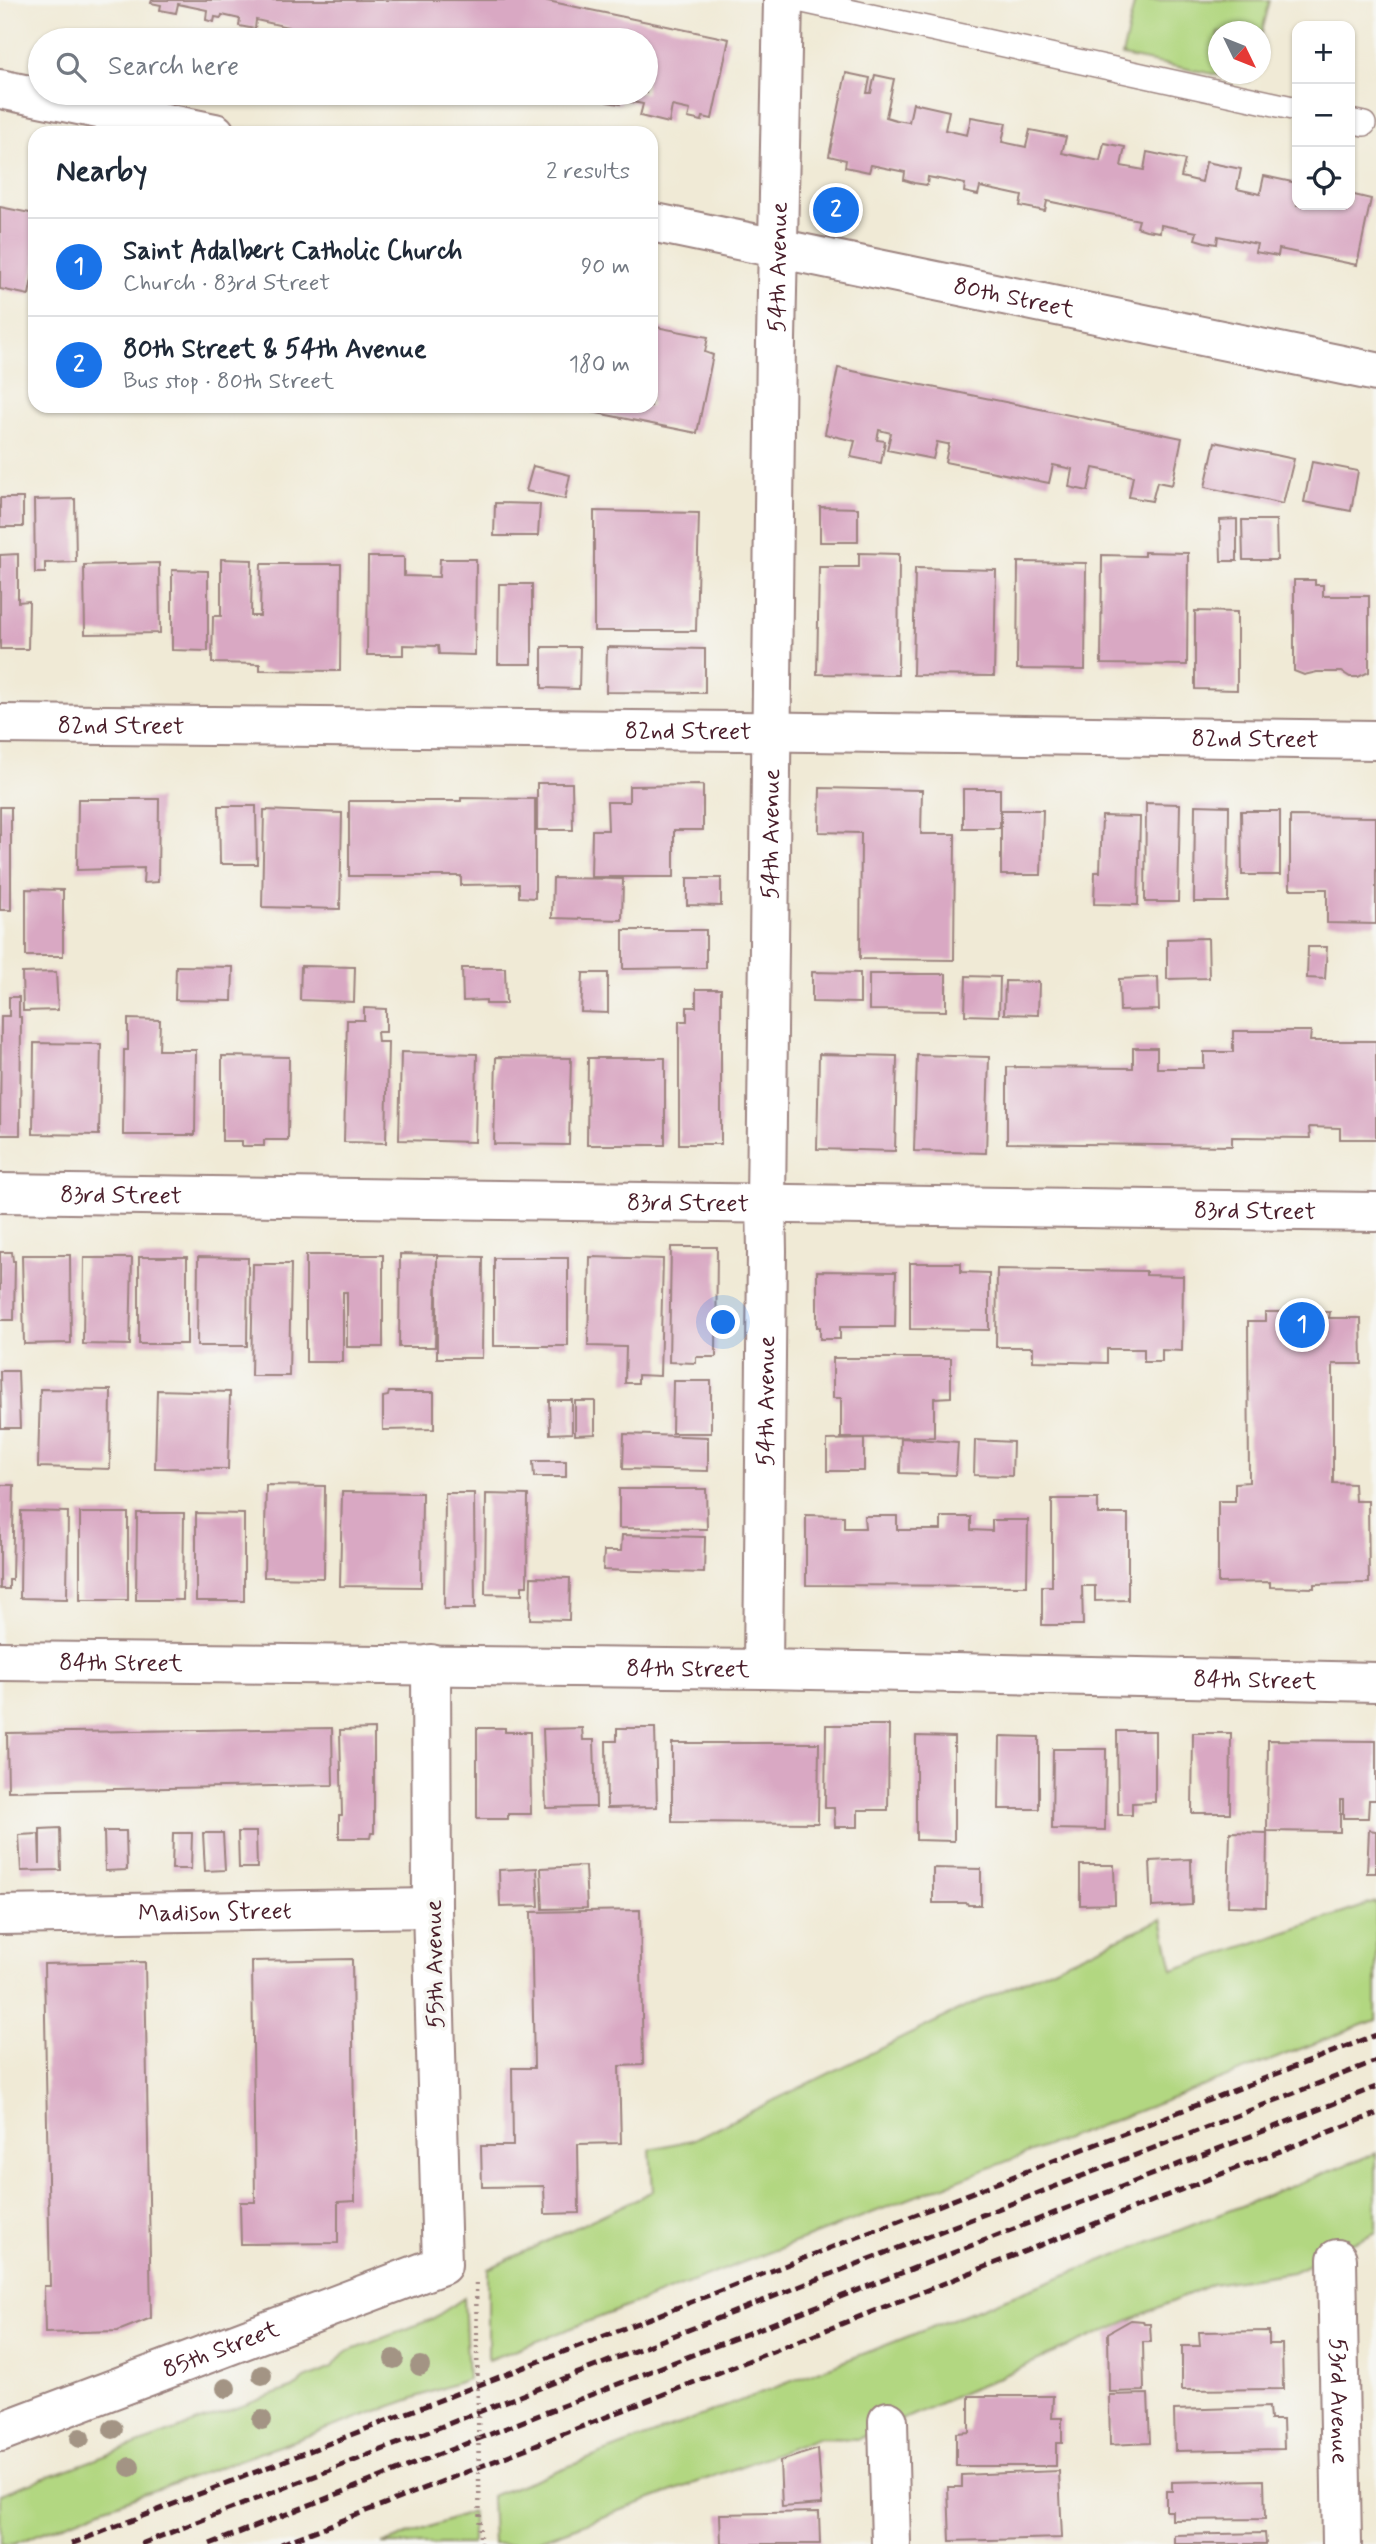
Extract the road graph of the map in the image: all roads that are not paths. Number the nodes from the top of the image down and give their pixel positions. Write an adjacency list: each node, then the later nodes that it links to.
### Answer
1 (783, 0): 9 (street, 54th Avenue)
2 (799, 0): 6 (lane)
3 (0, 89): 4 (street)
4 (28, 95)
5 (78, 105): 7 (street)
6 (1292, 108)
7 (181, 126)
8 (658, 223): 9 (street, 80th Street)
9 (777, 248): 10 (street, 80th Street); 12 (street, 54th Avenue)
10 (1376, 372)
11 (0, 724): 12 (street, 82nd Street)
12 (771, 731): 13 (street, 82nd Street); 15 (street, 54th Avenue)
13 (1376, 740)
14 (0, 1193): 15 (street, 83rd Street)
15 (766, 1203): 16 (street, 83rd Street); 19 (street, 54th Avenue)
16 (1376, 1212)
17 (0, 1661): 18 (street, 84th Street)
18 (431, 1664): 19 (street, 84th Street); 21 (street, 55th Avenue)
19 (763, 1669): 20 (street, 84th Street)
20 (1376, 1682)
21 (432, 1908): 22 (street, Madison Street); 24 (street, 55th Avenue)
22 (0, 1915)
23 (1337, 2259): 28 (street, 53rd Avenue)
24 (442, 2265): 26 (street, 85th Street)
25 (888, 2421): 27 (street)
26 (0, 2432)
27 (891, 2544)
28 (1342, 2544)

